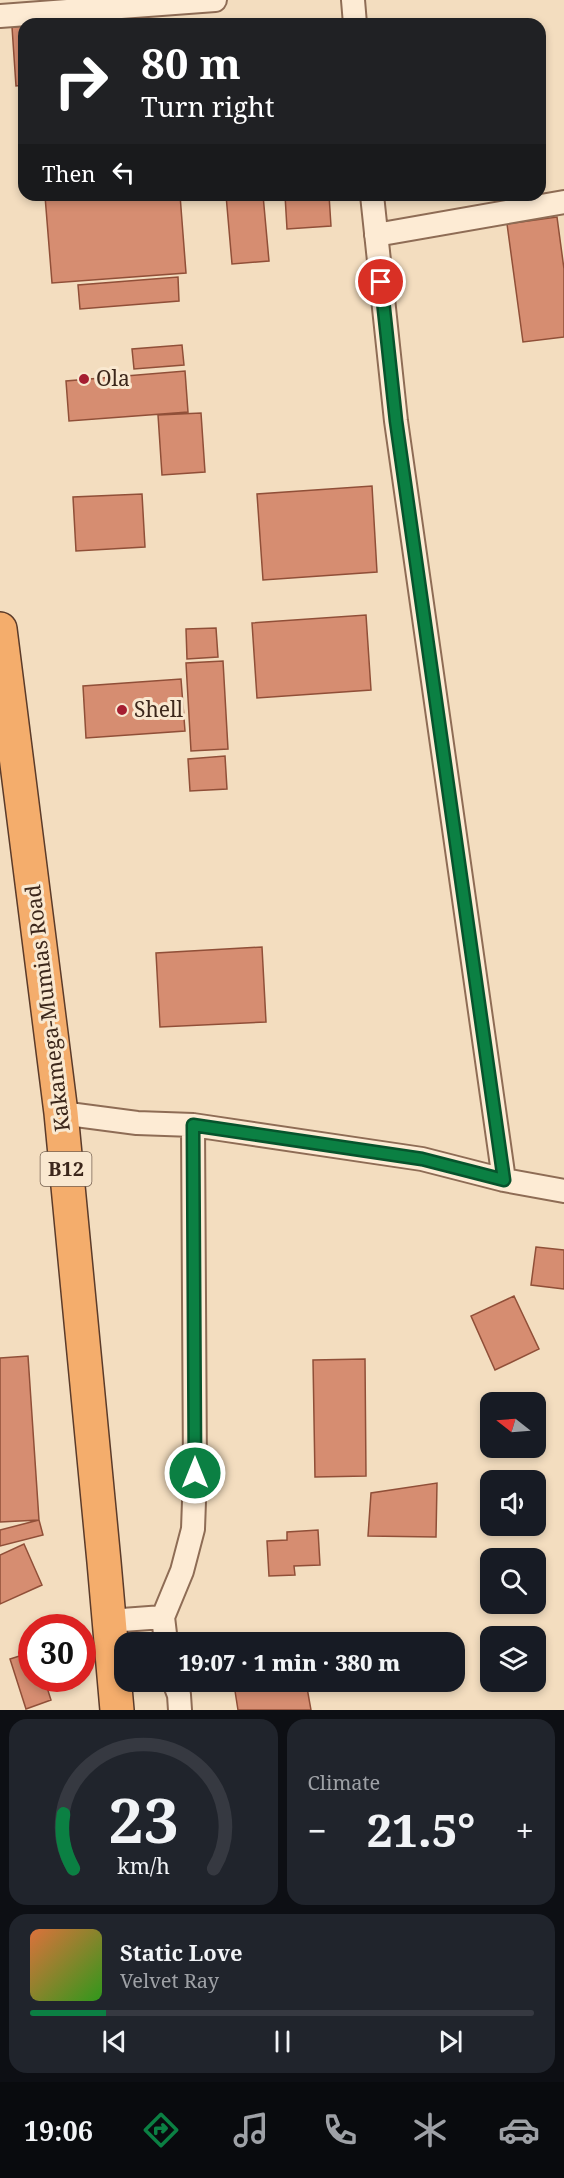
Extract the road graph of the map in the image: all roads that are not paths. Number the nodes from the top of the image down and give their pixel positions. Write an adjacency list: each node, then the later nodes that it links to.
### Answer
1 (215, 0): 3 (street)
2 (353, 0): 5 (street)
3 (177, 2): 4 (street)
4 (0, 16)
5 (354, 18)
6 (373, 201): 8 (street)
7 (564, 202): 8 (street)
8 (376, 235): 12 (street)
9 (0, 629): 10 (highway, Kakamega-Mumias Road / B12)
10 (61, 1113): 11 (street); 15 (highway, Kakamega-Mumias Road / B12)
11 (193, 1125): 12 (street); 14 (street)
12 (504, 1180): 13 (street)
13 (564, 1191)
14 (163, 1617): 15 (street); 16 (street)
15 (109, 1621): 18 (highway, Kakamega-Mumias Road / B12)
16 (165, 1632)
17 (178, 1692): 19 (street)
18 (117, 1710)
19 (180, 1710)

